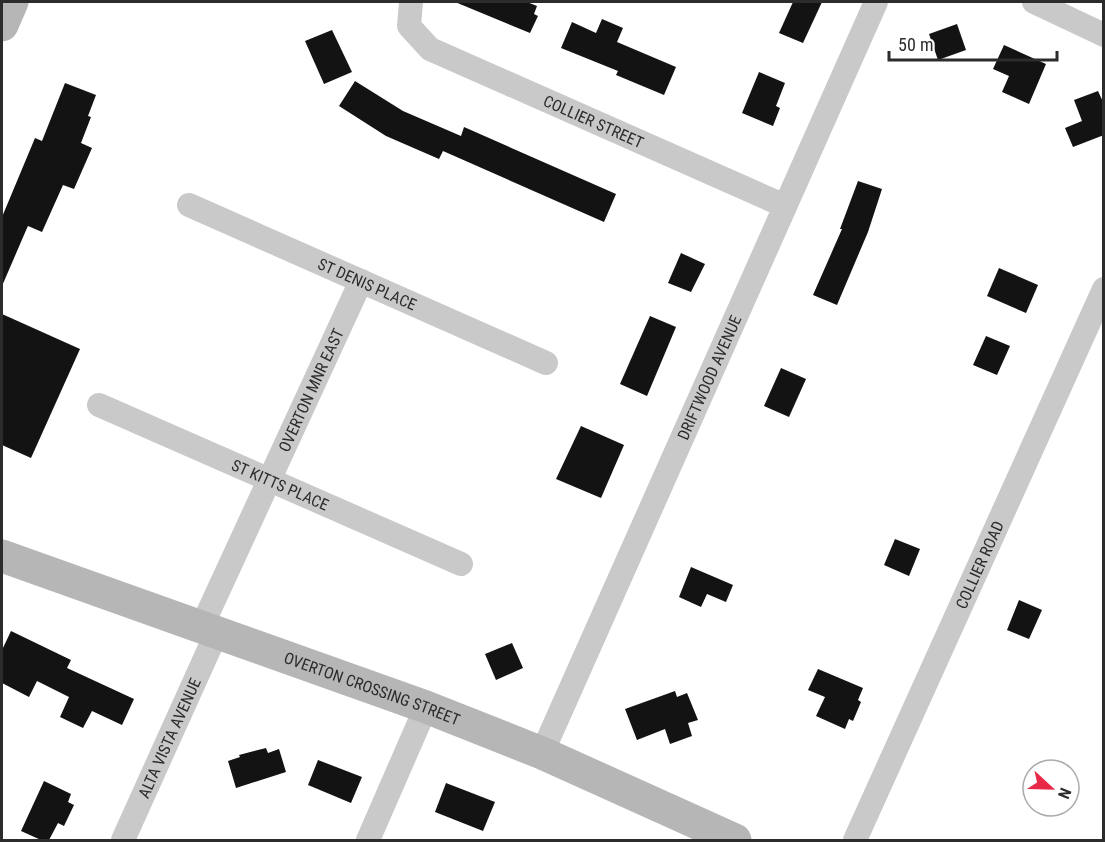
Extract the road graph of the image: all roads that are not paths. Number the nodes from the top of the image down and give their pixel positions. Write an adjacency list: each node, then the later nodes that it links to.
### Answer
1 (12, 2): 5 (main road)
2 (411, 2): 8 (street, COLLIER STREET)
3 (876, 2): 8 (street, DRIFTWOOD AVENUE)
4 (1034, 2): 6 (street)
5 (2, 25)
6 (1104, 35)
7 (189, 205): 9 (street, ST DENIS PLACE)
8 (785, 206): 18 (street, DRIFTWOOD AVENUE)
9 (361, 281): 11 (street, ST DENIS PLACE); 13 (street, OVERTON MNR EAST)
10 (1104, 289): 22 (street, COLLIER ROAD)
11 (546, 363)
12 (99, 405): 13 (street, ST KITTS PLACE)
13 (270, 480): 15 (street, ST KITTS PLACE); 16 (street, OVERTON MNR EAST)
14 (2, 556): 16 (main road, OVERTON CROSSING STREET)
15 (461, 564)
16 (208, 631): 17 (main road, OVERTON CROSSING STREET); 19 (street, ALTA VISTA AVENUE)
17 (426, 707): 18 (main road, OVERTON CROSSING STREET); 20 (street)
18 (542, 753): 21 (main road, OVERTON CROSSING STREET)
19 (123, 840)
20 (368, 840)
21 (735, 840)
22 (855, 840)

